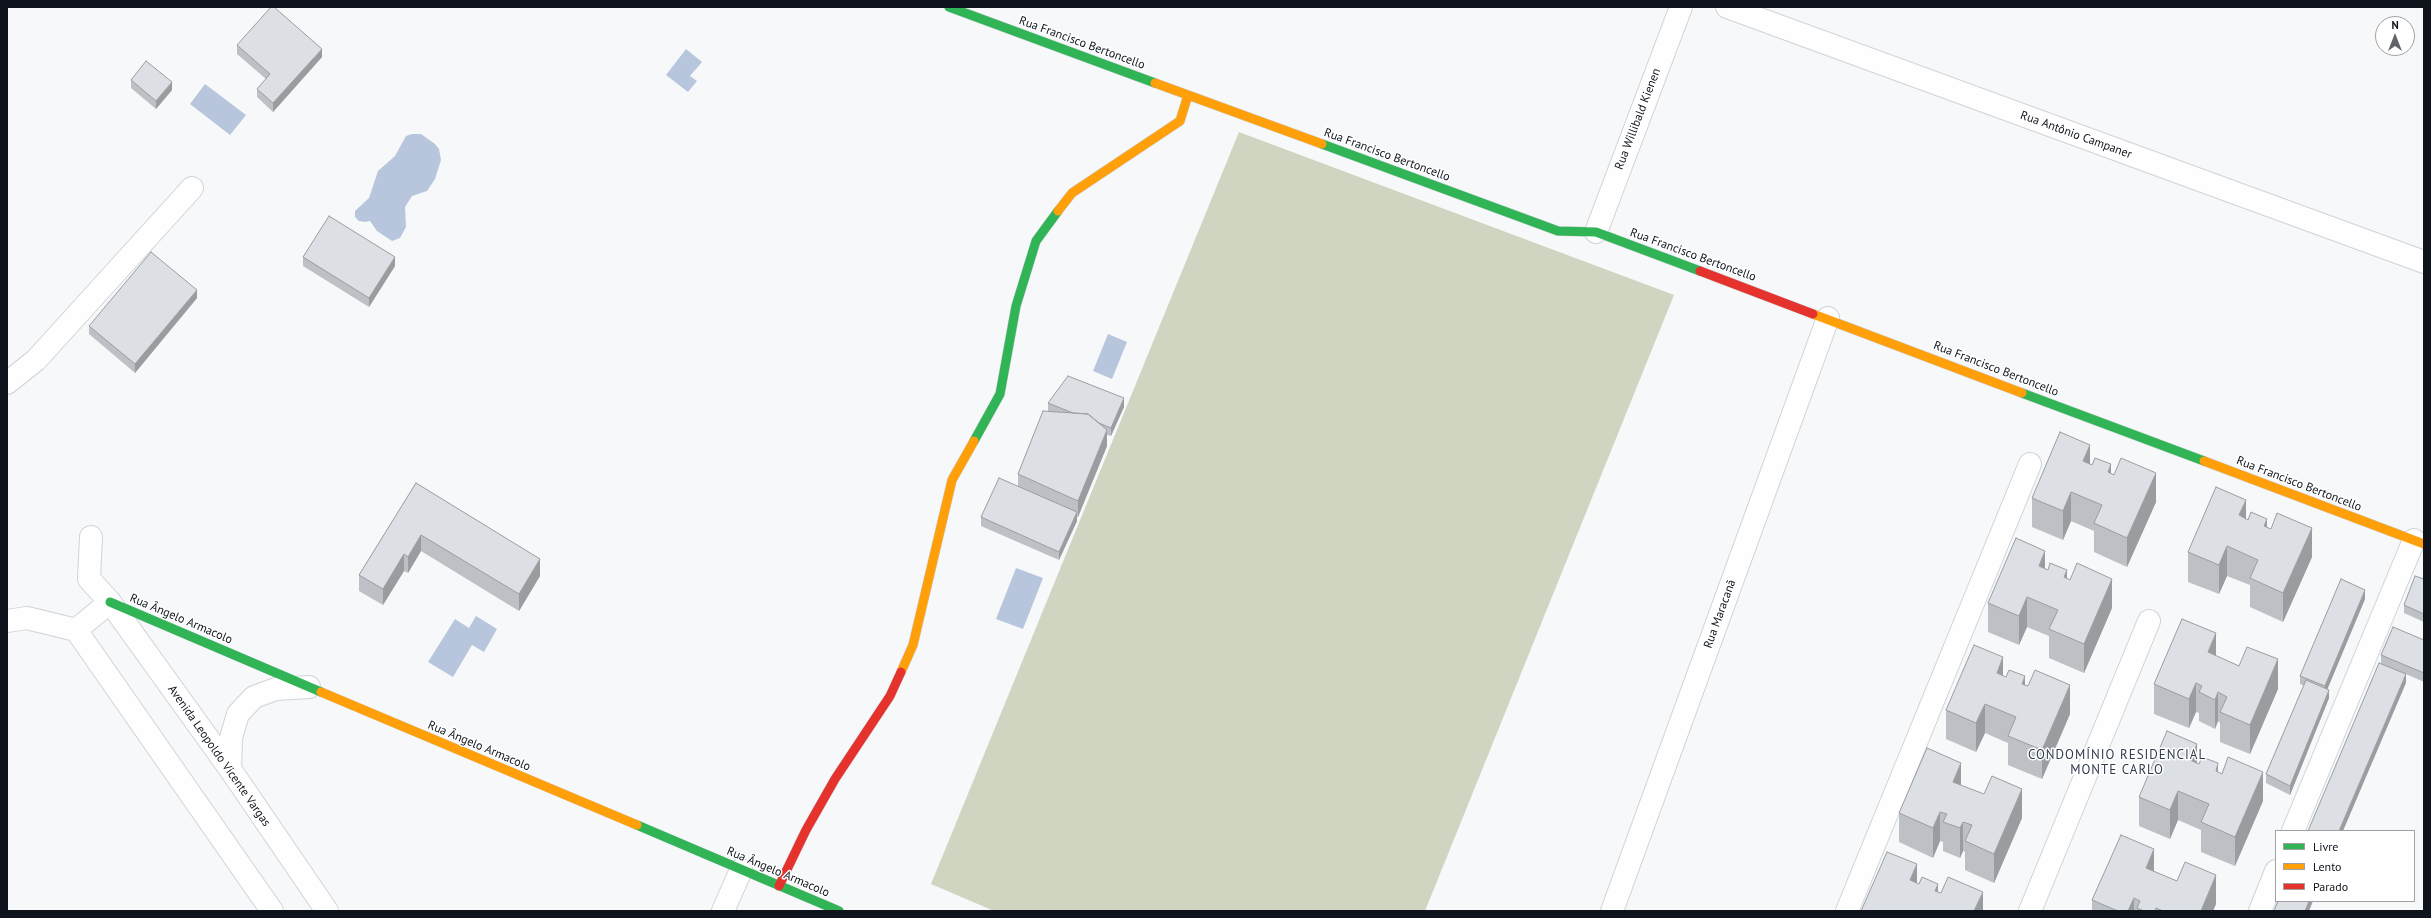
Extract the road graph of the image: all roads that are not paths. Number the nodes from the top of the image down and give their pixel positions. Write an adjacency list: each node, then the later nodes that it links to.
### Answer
1 (949, 7): 4 (street, Rua Francisco Bertoncello)
2 (1680, 7): 6 (street, Rua Willibald Kienen)
3 (1727, 7): 7 (street, Rua Antônio Campaner)
4 (1188, 95): 6 (street, Rua Francisco Bertoncello); 22 (street)
5 (192, 188): 9 (street)
6 (1596, 232): 8 (street, Rua Francisco Bertoncello)
7 (2424, 262)
8 (1828, 318): 12 (street, Rua Francisco Bertoncello); 27 (street, Rua Maracanã)
9 (7, 383)
10 (2030, 464): 28 (street)
11 (91, 537): 13 (street, Avenida Leopoldo Vicente Vargas)
12 (2419, 542): 19 (street)
13 (110, 602): 16 (street); 17 (street, Rua Ângelo Armacolo); 18 (street, Avenida Leopoldo Vicente Vargas)
14 (7, 621): 16 (street)
15 (2149, 621): 29 (street)
16 (76, 630): 23 (street)
17 (309, 687): 18 (street); 20 (street, Rua Ângelo Armacolo)
18 (230, 770): 24 (street, Avenida Leopoldo Vicente Vargas)
19 (2293, 830)
20 (741, 870): 22 (street, Rua Ângelo Armacolo); 25 (street)
21 (2275, 874): 30 (street)
22 (779, 886): 26 (street, Rua Ângelo Armacolo)
23 (272, 911)
24 (327, 911)
25 (723, 911)
26 (839, 911)
27 (1612, 911)
28 (1847, 911)
29 (2030, 911)
30 (2260, 911)

